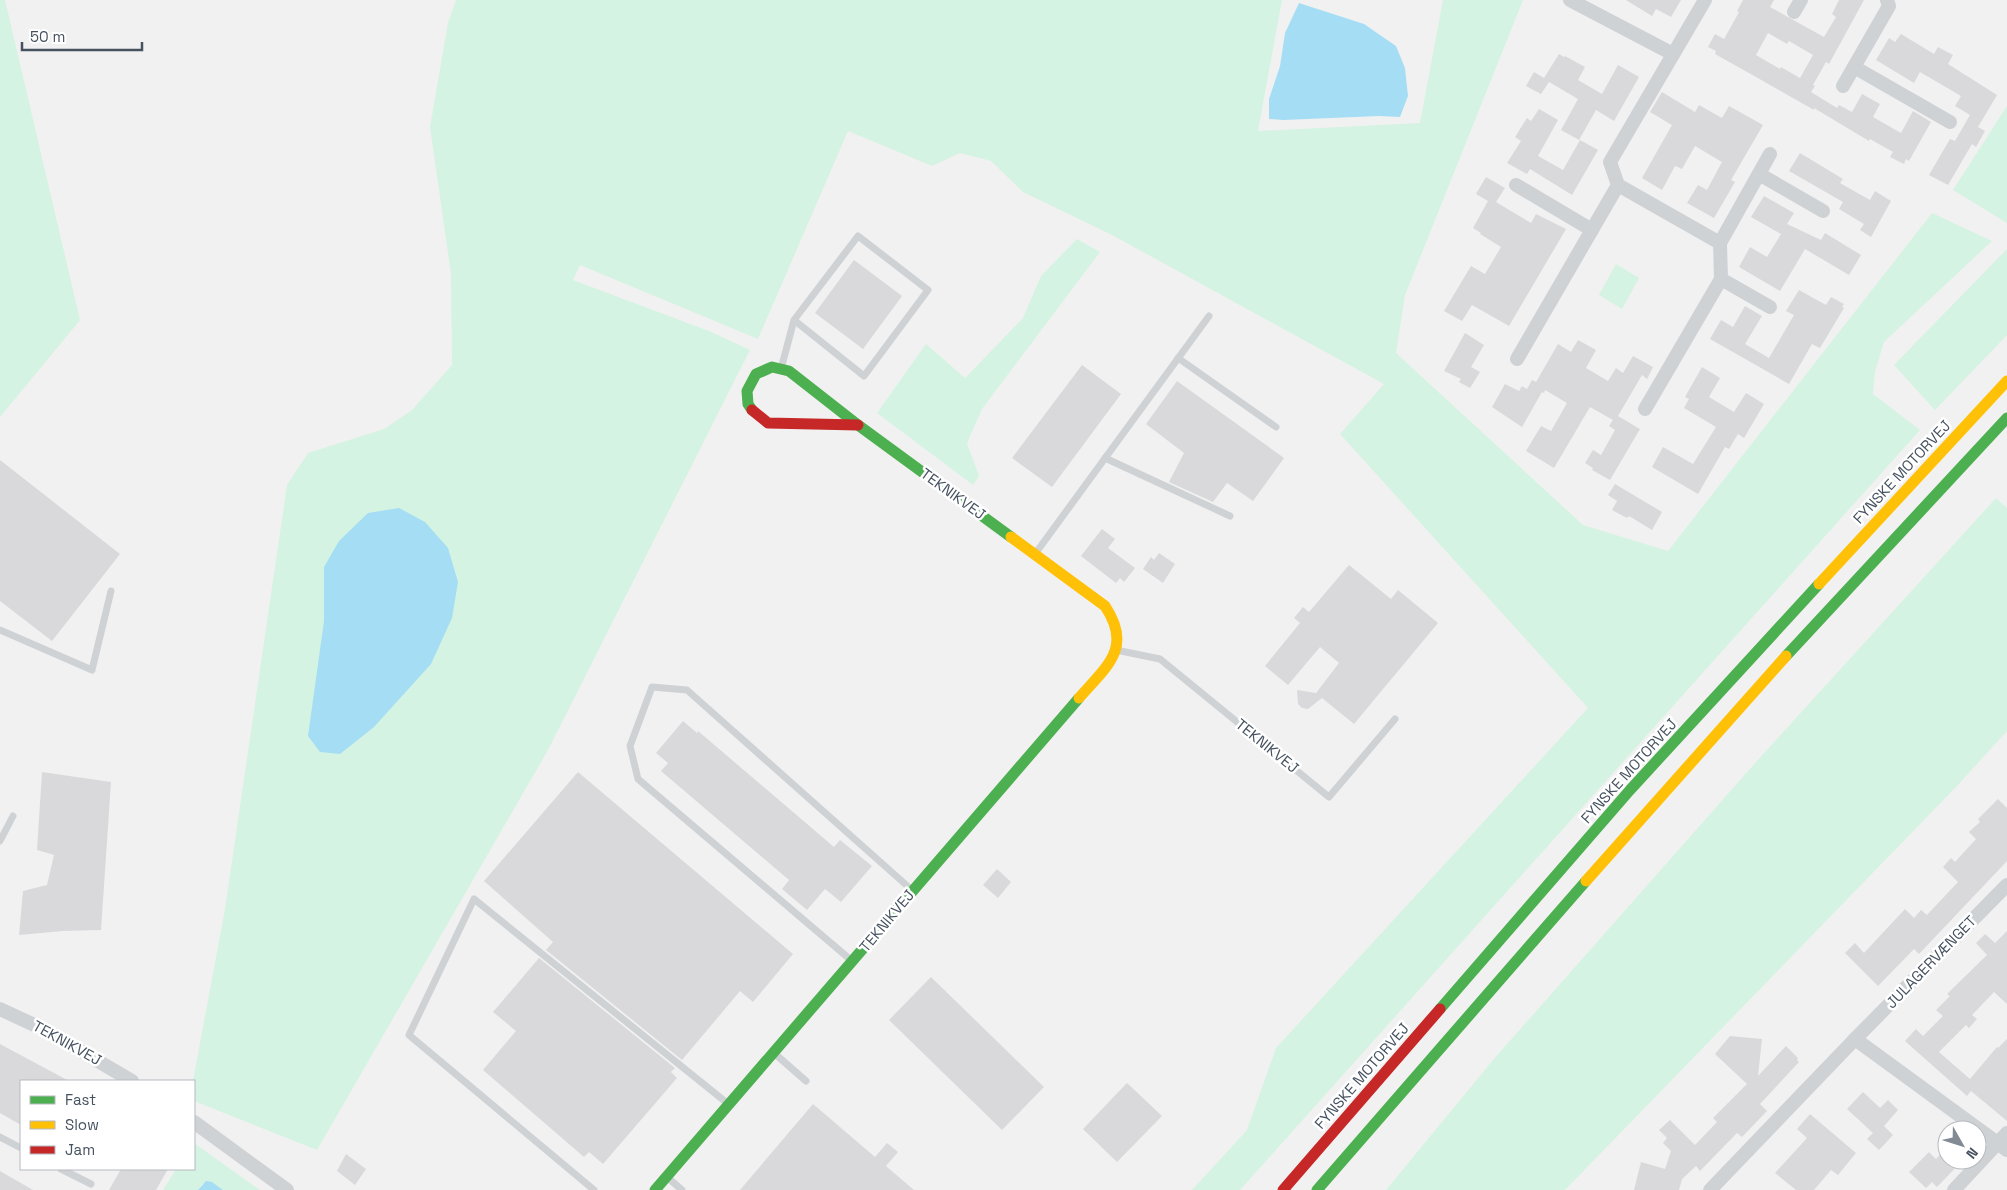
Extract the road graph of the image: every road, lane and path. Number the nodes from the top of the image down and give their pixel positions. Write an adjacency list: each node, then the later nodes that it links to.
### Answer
1 (1570, 0): 4 (street)
2 (1705, 0): 4 (street)
3 (1887, 0): 5 (street)
4 (1673, 54): 11 (street)
5 (1854, 67): 6 (street); 7 (street)
6 (1843, 86)
7 (1950, 122)
8 (1770, 154): 9 (street)
9 (1759, 174): 12 (street); 14 (street)
10 (1516, 185): 13 (street)
11 (1618, 185): 13 (street); 14 (street)
12 (1823, 211)
13 (1592, 230): 20 (street)
14 (1720, 243): 15 (street)
15 (1720, 279): 16 (street); 23 (street)
16 (1770, 307)
17 (1209, 316): 19 (lane)
18 (794, 320): 18 (lane); 21 (lane)
19 (1178, 358): 26 (lane); 27 (lane)
20 (1517, 359)
21 (781, 369): 25 (main road, TEKNIKVEJ); 25 (main road)
22 (2007, 381): 57 (main road, FYNSKE MOTORVEJ)
23 (1646, 409)
24 (2007, 418): 58 (main road)
25 (858, 425): 29 (main road, TEKNIKVEJ)
26 (1276, 427)
27 (1105, 458): 28 (lane); 29 (lane)
28 (1230, 516)
29 (1035, 554): 32 (main road, TEKNIKVEJ)
30 (111, 591): 31 (lane)
31 (0, 630)
32 (1116, 650): 33 (lane, TEKNIKVEJ); 37 (main road, TEKNIKVEJ)
33 (1395, 719)
34 (13, 816): 35 (lane)
35 (0, 841)
36 (2007, 885): 40 (street, JULAGERVÆNGET)
37 (913, 891): 38 (main road, TEKNIKVEJ); 38 (lane)
38 (853, 962): 41 (main road, TEKNIKVEJ)
39 (0, 1009): 42 (street, TEKNIKVEJ)
40 (1855, 1039): 49 (street); 59 (street, JULAGERVÆNGET)
41 (774, 1053): 43 (lane); 44 (main road, TEKNIKVEJ)
42 (130, 1080)
43 (806, 1080)
44 (729, 1105): 51 (main road, TEKNIKVEJ); 54 (lane)
45 (195, 1123): 53 (street)
46 (2007, 1133): 49 (street)
47 (0, 1137): 48 (lane)
48 (20, 1147)
49 (2002, 1147): 60 (street)
50 (63, 1170): 52 (lane)
51 (667, 1176): 55 (main road, TEKNIKVEJ); 56 (lane)
52 (91, 1184)
53 (287, 1190)
54 (594, 1190)
55 (655, 1190)
56 (682, 1190)
57 (1283, 1190)
58 (1317, 1190)
59 (1710, 1190)
60 (1954, 1190)

